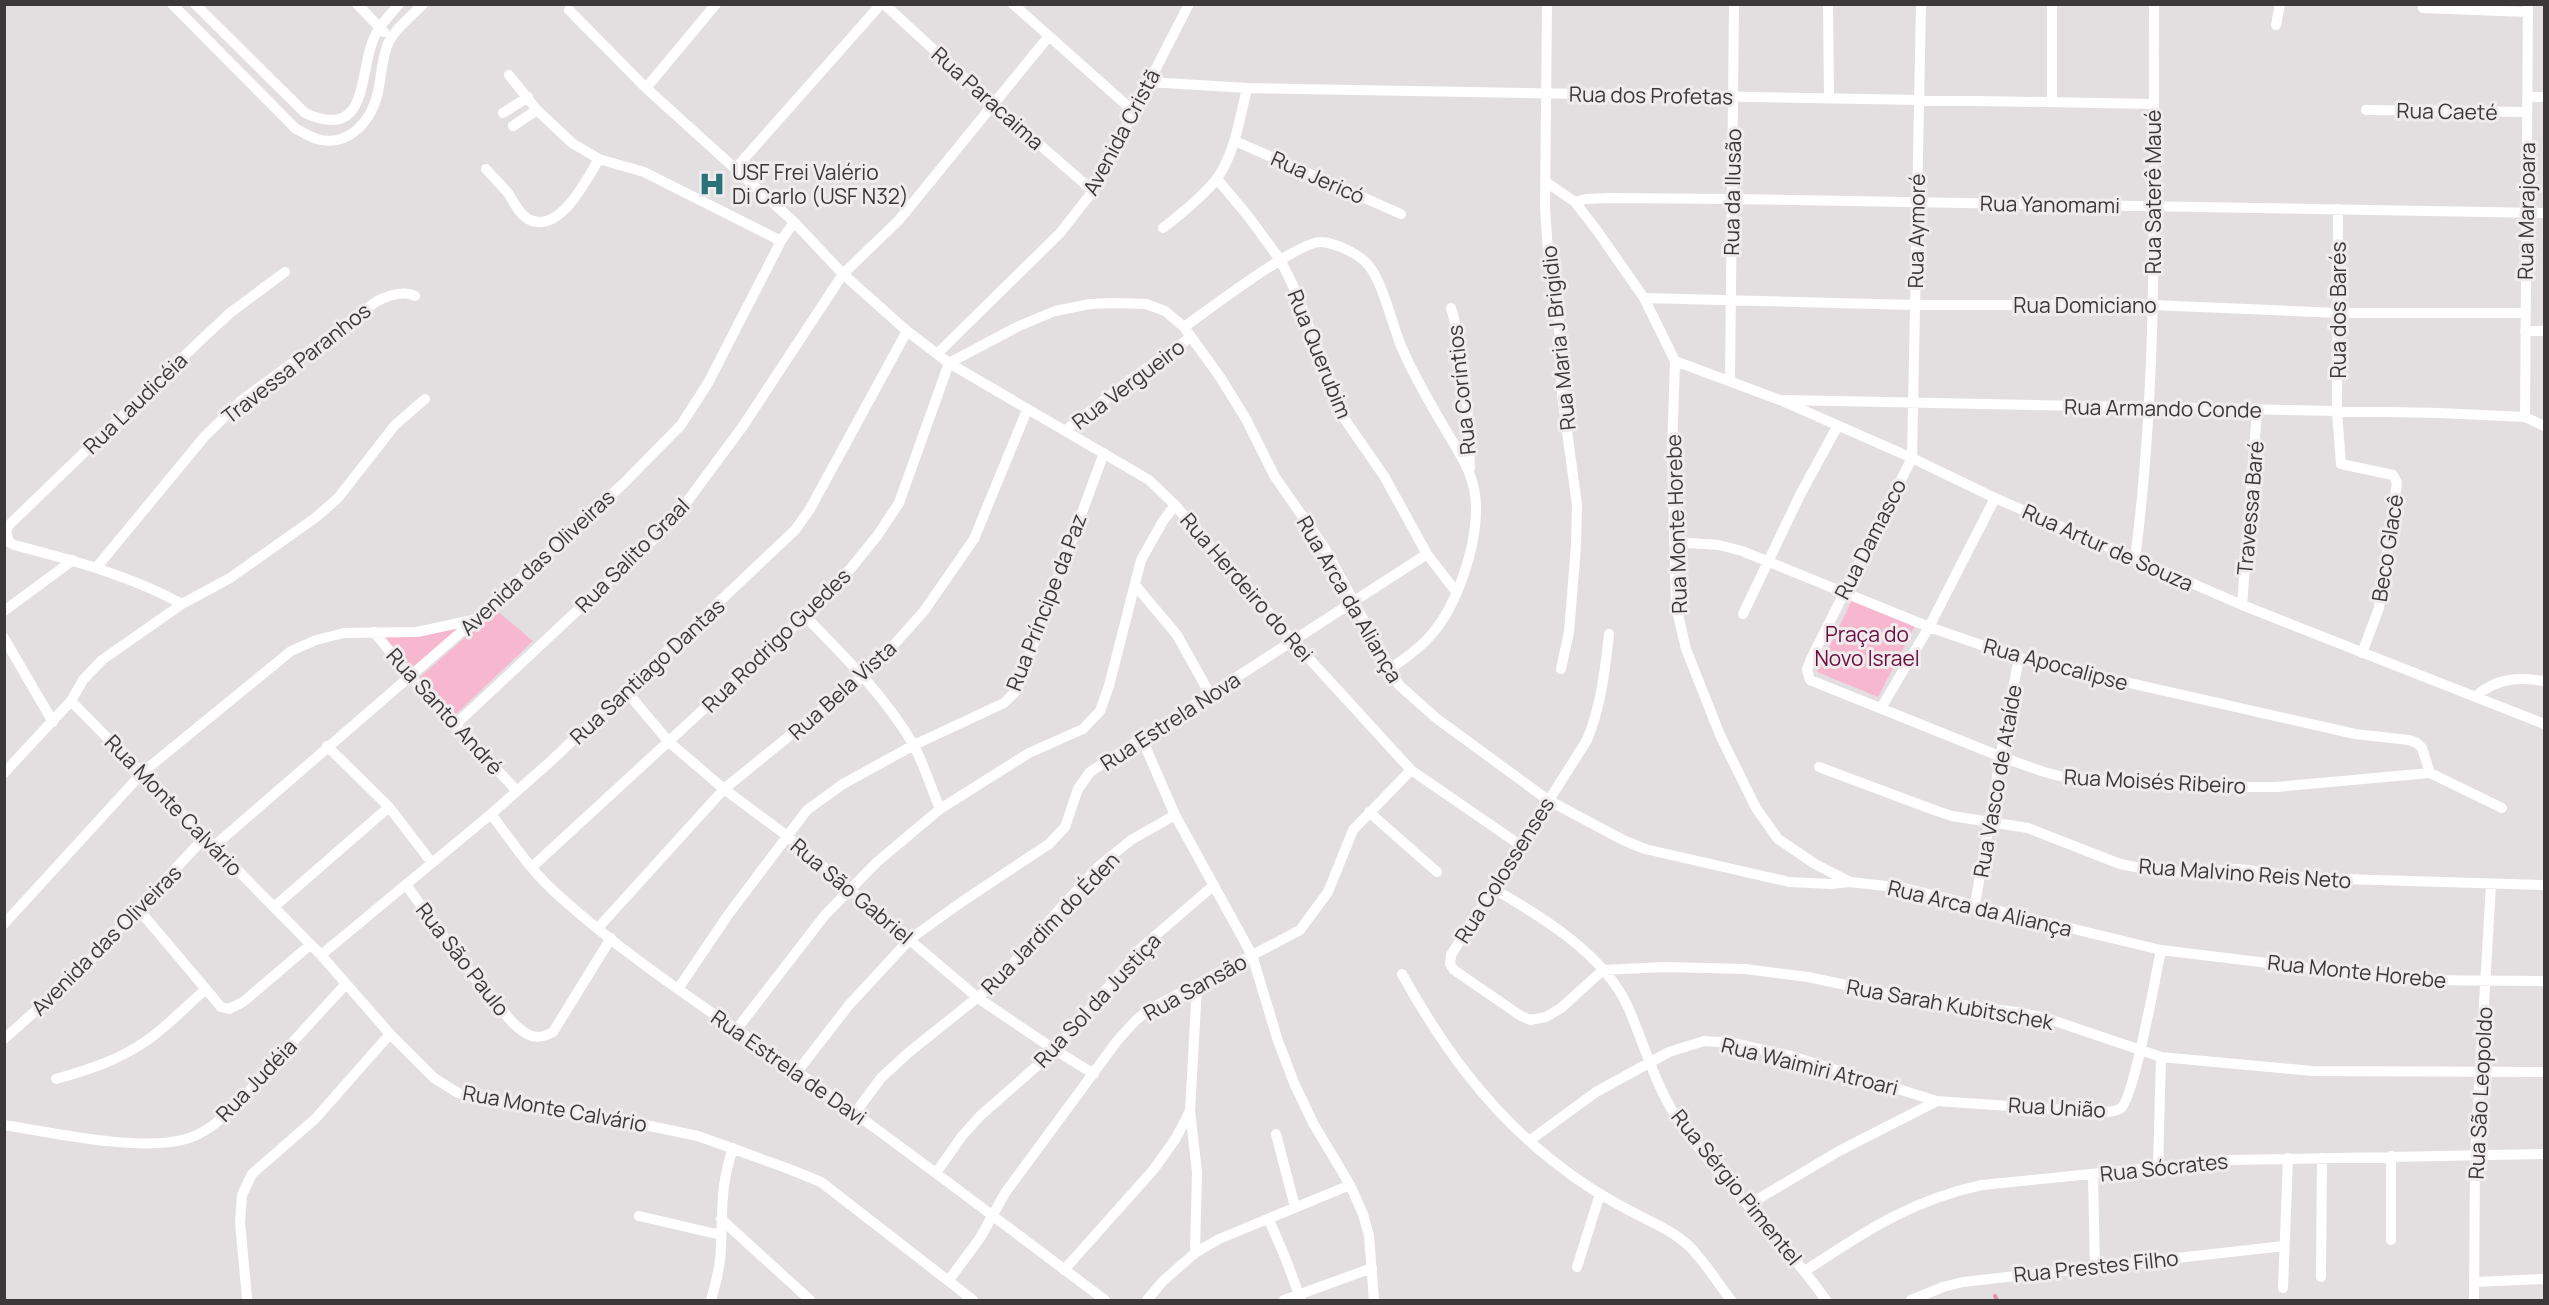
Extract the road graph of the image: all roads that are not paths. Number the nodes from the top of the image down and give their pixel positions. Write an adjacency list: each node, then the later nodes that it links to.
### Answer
1 (172, 4): 23 (street)
2 (195, 4): 21 (street)
3 (357, 4): 21 (street)
4 (399, 4): 21 (street)
5 (423, 4): 23 (street)
6 (716, 4): 26 (street)
7 (883, 4): 37 (street, Rua Paracaima); 47 (street)
8 (1013, 4): 22 (street)
9 (1189, 4): 25 (street, Avenida Cristã)
10 (1547, 4): 28 (street, Rua Maria J Brigídio)
11 (1734, 4): 29 (street, Rua da Ilusão)
12 (1828, 4): 32 (street)
13 (1921, 4): 34 (street, Rua Aymoré)
14 (2052, 4): 35 (street)
15 (2154, 4): 36 (street, Rua Saterê Maué)
16 (2280, 4): 20 (street)
17 (2423, 8): 18 (street)
18 (2528, 8): 31 (street, Rua Marajoara)
19 (569, 10): 26 (street, Rua Herdeiro do Rei)
20 (2276, 25)
21 (380, 27): 23 (street)
22 (1049, 36): 37 (street, Rua Salito Graal); 40 (street)
23 (391, 38)
24 (510, 75): 30 (street)
25 (1149, 82): 27 (street, Rua dos Profetas); 40 (street, Avenida Cristã)
26 (646, 88): 47 (street, Rua Herdeiro do Rei)
27 (1247, 88): 28 (street, Rua dos Profetas); 44 (street)
28 (1545, 93): 29 (street, Rua dos Profetas); 49 (street, Rua Maria J Brigídio)
29 (1734, 96): 32 (street, Rua dos Profetas); 51 (street, Rua da Ilusão)
30 (528, 97): 38 (street); 42 (street)
31 (2527, 97): 33 (street); 41 (street, Rua Marajoara)
32 (1829, 98): 34 (street, Rua dos Profetas)
33 (2544, 98)
34 (1919, 100): 35 (street, Rua dos Profetas); 53 (street, Rua Aymoré)
35 (2052, 102): 36 (street, Rua dos Profetas)
36 (2153, 104): 54 (street, Rua Saterê Maué)
37 (994, 105): 50 (street, Rua Paracaima); 64 (street, Rua Salito Graal)
38 (537, 110): 43 (street); 45 (street)
39 (2366, 110): 41 (street, Rua Caeté)
40 (1133, 111): 50 (street, Avenida Cristã)
41 (2527, 112): 56 (street, Rua Marajoara)
42 (503, 113)
43 (513, 126)
44 (1235, 141): 48 (street); 58 (street, Rua Jericó)
45 (599, 159): 46 (street); 61 (street)
46 (486, 169)
47 (735, 169): 59 (street, Rua Herdeiro do Rei)
48 (1217, 179): 60 (street); 62 (street, Rua Querubim)
49 (1546, 182): 52 (street, Rua Monte Horebe); 121 (street, Rua Maria J Brigídio)
50 (1093, 190): 78 (street, Avenida Cristã)
51 (1732, 199): 52 (street, Rua Yanomami); 53 (street, Rua Yanomami); 67 (street, Rua da Ilusão)
52 (1575, 202): 66 (street, Rua Monte Horebe)
53 (1917, 202): 54 (street, Rua Yanomami); 68 (street, Rua Aymoré)
54 (2152, 206): 55 (street, Rua Yanomami); 69 (street, Rua Saterê Maué)
55 (2338, 208): 56 (street, Rua Yanomami); 71 (street, Rua dos Barés)
56 (2525, 213): 57 (street, Rua Yanomami); 72 (street, Rua Marajoara)
57 (2544, 213)
58 (1401, 214)
59 (794, 222): 61 (street, Avenida das Oliveiras); 64 (street, Rua Herdeiro do Rei)
60 (1163, 228)
61 (781, 241): 113 (street, Avenida das Oliveiras)
62 (1281, 261): 73 (street, Rua Vergueiro); 95 (street, Rua Vergueiro); 99 (street, Rua Querubim)
63 (285, 272): 101 (street, Rua Laudicéia)
64 (843, 274): 74 (street, Rua Herdeiro do Rei); 133 (street, Rua Salito Graal)
65 (416, 296): 103 (street, Travessa Paranhos)
66 (1644, 298): 67 (street, Rua Domiciano); 79 (street, Rua Monte Horebe)
67 (1730, 299): 68 (street, Rua Domiciano); 81 (street, Rua da Ilusão)
68 (1915, 305): 69 (street, Rua Domiciano); 84 (street, Rua Aymoré)
69 (2152, 305): 71 (street, Rua Domiciano); 85 (street, Rua Saterê Maué)
70 (1451, 308): 95 (street, Rua Coríntios)
71 (2338, 313): 72 (street, Rua Domiciano); 88 (street, Rua dos Barés)
72 (2525, 313): 75 (street, Rua Marajoara)
73 (1184, 327): 77 (street, Rua Arca da Aliança); 80 (street, Rua Arca da Aliança)
74 (907, 331): 78 (street, Rua Herdeiro do Rei); 127 (street, Rua Santiago Dantas)
75 (2525, 331): 76 (street); 89 (street, Rua Marajoara)
76 (2544, 332)
77 (1191, 337): 92 (street, Rua Vergueiro); 107 (street, Rua Arca da Aliança)
78 (938, 353): 80 (street, Rua Herdeiro do Rei)
79 (1675, 362): 81 (street, Rua Artur de Souza); 98 (street, Rua Monte Horebe)
80 (949, 363): 86 (street, Rua Herdeiro do Rei); 112 (street, Rua Rodrigo Guedes)
81 (1730, 380): 83 (street, Rua Artur de Souza)
82 (425, 399): 108 (street)
83 (1780, 400): 84 (street, Rua Armando Conde); 91 (street, Rua Artur de Souza)
84 (1913, 403): 85 (street, Rua Armando Conde); 94 (street, Rua Aymoré)
85 (2149, 407): 87 (street, Rua Armando Conde); 100 (street, Rua Saterê Maué)
86 (1027, 410): 92 (street, Rua Herdeiro do Rei); 123 (street, Rua Bela Vista)
87 (2257, 411): 88 (street, Rua Armando Conde); 109 (street, Travessa Baré)
88 (2337, 412): 89 (street, Rua Armando Conde); 119 (street, Beco Glacê)
89 (2525, 417): 90 (street, Rua Armando Conde)
90 (2544, 426)
91 (1837, 427): 94 (street, Rua Artur de Souza); 102 (street)
92 (1066, 430): 93 (street, Rua Herdeiro do Rei)
93 (1104, 453): 97 (street, Rua Herdeiro do Rei); 137 (street, Rua Príncipe da Paz)
94 (1912, 458): 96 (street, Rua Artur de Souza); 106 (street, Rua Damasco)
95 (1470, 472): 105 (street)
96 (1995, 498): 100 (street, Rua Artur de Souza); 114 (street)
97 (1175, 505): 104 (street); 118 (street, Rua Herdeiro do Rei)
98 (1674, 542): 102 (street, Rua Apocalipse); 162 (street, Rua Monte Horebe)
99 (1427, 554): 105 (street, Rua Querubim); 107 (street, Rua Estrela Nova)
100 (2134, 559): 109 (street, Rua Artur de Souza)
101 (73, 560): 103 (street); 110 (street)
102 (1769, 562): 106 (street, Rua Apocalipse); 111 (street)
103 (96, 568): 108 (street)
104 (1135, 585): 128 (street); 150 (street)
105 (1456, 593): 122 (street)
106 (1844, 593): 114 (street, Rua Apocalipse); 126 (street, Rua Damasco)
107 (1353, 603): 118 (street, Rua Estrela Nova); 122 (street, Rua Arca da Aliança)
108 (182, 604): 130 (street)
109 (2242, 605): 119 (street, Rua Artur de Souza)
110 (4, 611)
111 (1743, 614)
112 (805, 616): 123 (street); 136 (street, Rua Rodrigo Guedes)
113 (476, 619): 115 (street); 124 (street, Avenida das Oliveiras)
114 (1929, 627): 120 (street, Rua Apocalipse); 131 (street)
115 (374, 632): 124 (street, Rua Santo André); 143 (street)
116 (1609, 634): 147 (street, Rua Colossenses)
117 (4, 638): 132 (street)
118 (1293, 641): 128 (street, Rua Estrela Nova); 142 (street, Rua Herdeiro do Rei)
119 (2362, 653): 129 (street, Rua Artur de Souza)
120 (2019, 658): 139 (street, Rua Vasco de Ataíde); 144 (street, Rua Apocalipse)
121 (1560, 669)
122 (1389, 670): 147 (street, Rua Arca da Aliança)
123 (864, 676): 137 (street); 145 (street, Rua Bela Vista)
124 (411, 677): 133 (street, Rua Santo André); 138 (street, Avenida das Oliveiras)
125 (2544, 681): 129 (street)
126 (1817, 683): 131 (street, Rua Moisés Ribeiro)
127 (626, 690): 136 (street, Rua São Gabriel); 146 (street, Rua Santiago Dantas)
128 (1211, 696): 135 (street, Rua Estrela Nova)
129 (2476, 696): 134 (street, Rua Artur de Souza)
130 (72, 701): 132 (street); 143 (street, Rua Monte Calvário)
131 (1881, 708): 139 (street, Rua Moisés Ribeiro)
132 (53, 722): 141 (street)
133 (456, 724): 146 (street, Rua Santo André)
134 (2544, 724)
135 (1142, 740): 153 (street); 175 (street, Rua Estrela Nova)
136 (669, 742): 145 (street, Rua São Gabriel); 160 (street, Rua Rodrigo Guedes)
137 (914, 745): 150 (street); 155 (street, Rua Príncipe da Paz)
138 (327, 746): 148 (street); 158 (street, Avenida das Oliveiras)
139 (1999, 756): 144 (street, Rua Moisés Ribeiro); 154 (street, Rua Vasco de Ataíde)
140 (1819, 767): 154 (street, Rua Malvino Reis Neto)
141 (6, 768)
142 (1411, 770): 151 (street, Rua Sansão); 157 (street, Rua Herdeiro do Rei)
143 (143, 772): 156 (street, Rua Monte Calvário); 172 (street)
144 (2430, 773): 149 (street)
145 (724, 789): 155 (street, Rua São Gabriel); 173 (street, Rua Bela Vista)
146 (516, 790): 152 (street, Rua Santiago Dantas)
147 (1548, 800): 157 (street, Rua Colossenses); 162 (street, Rua Arca da Aliança)
148 (389, 807): 159 (street); 170 (street)
149 (2502, 808)
150 (940, 809): 168 (street)
151 (1369, 812): 161 (street); 178 (street, Rua Sansão)
152 (491, 814): 159 (street, Rua Santiago Dantas); 160 (street, Rua Estrela de Davi)
153 (1175, 815): 163 (street); 189 (street, Rua Jardim do Éden)
154 (1991, 822): 164 (street, Rua Malvino Reis Neto); 169 (street, Rua Vasco de Ataíde)
155 (786, 835): 168 (street, Rua São Gabriel); 188 (street, Rua Príncipe da Paz)
156 (204, 838): 158 (street, Rua Monte Calvário); 171 (street, Avenida das Oliveiras)
157 (1520, 844): 167 (street, Rua Colossenses)
158 (213, 847): 170 (street, Rua Monte Calvário)
159 (432, 863): 166 (street, Rua Santiago Dantas)
160 (532, 867): 173 (street, Rua Estrela de Davi)
161 (1437, 872)
162 (1850, 882): 169 (street, Rua Arca da Aliança)
163 (1214, 885): 178 (street); 193 (street, Rua Sol da Justiça)
164 (2491, 885): 165 (street, Rua Malvino Reis Neto); 184 (street, Rua São Leopoldo)
165 (2544, 885)
166 (407, 886): 174 (street, Rua São Paulo); 180 (street, Rua Santiago Dantas)
167 (1492, 888): 181 (street, Rua Sérgio Pimentel); 181 (street, Rua Colossenses)
168 (848, 889): 175 (street, Rua São Gabriel); 190 (street)
169 (1975, 904): 177 (street, Rua Arca da Aliança)
170 (274, 907): 176 (street, Rua Monte Calvário)
171 (139, 910): 187 (street); 192 (street, Avenida das Oliveiras)
172 (4, 924)
173 (598, 928): 174 (street, Rua Estrela de Davi)
174 (611, 938): 188 (street, Rua Estrela de Davi)
175 (910, 939): 189 (street, Rua São Gabriel); 197 (street, Rua Estrela Nova)
176 (310, 945): 180 (street, Rua Monte Calvário); 187 (street)
177 (2161, 950): 179 (street, Rua Arca da Aliança); 194 (street, Rua União)
178 (1252, 955): 186 (street, Rua Sansão); 217 (street)
179 (2206, 955): 184 (street, Rua Monte Horebe)
180 (321, 956): 185 (street, Rua Monte Calvário)
181 (1603, 970): 194 (street, Rua Sarah Kubitschek); 196 (street, Rua Sérgio Pimentel)
182 (1402, 974): 207 (street)
183 (2544, 981): 184 (street, Rua Monte Horebe)
184 (2486, 982): 199 (street, Rua São Leopoldo)
185 (346, 984): 191 (street, Rua Monte Calvário); 205 (street, Rua Judéia)
186 (1197, 986): 200 (street, Rua Sansão); 203 (street)
187 (206, 989): 201 (street)
188 (678, 989): 190 (street, Rua Estrela de Davi)
189 (978, 998): 193 (street, Rua São Gabriel); 204 (street, Rua Jardim do Éden)
190 (736, 1030): 197 (street, Rua Estrela de Davi)
191 (390, 1034): 208 (street, Rua Monte Calvário); 239 (street)
192 (4, 1039)
193 (1054, 1050): 200 (street, Rua São Gabriel); 215 (street, Rua Sol da Justiça)
194 (2139, 1050): 195 (street, Rua Sarah Kubitschek); 202 (street, Rua União)
195 (2161, 1057): 199 (street, Rua Sarah Kubitschek); 214 (street)
196 (1650, 1064): 202 (street, Rua Waimiri Atroari); 207 (street, Rua Waimiri Atroari); 219 (street, Rua Sérgio Pimentel)
197 (797, 1072): 204 (street, Rua Estrela de Davi)
198 (2544, 1072): 199 (street, Rua Sarah Kubitschek)
199 (2481, 1073): 210 (street, Rua São Leopoldo)
200 (1094, 1074): 222 (street, Rua Sansão)
201 (56, 1079)
202 (1937, 1101): 219 (street)
203 (1190, 1111): 228 (street); 232 (street)
204 (855, 1113): 215 (street, Rua Estrela de Davi)
205 (4, 1125)
206 (1276, 1134): 220 (street)
207 (1529, 1141): 218 (street)
208 (733, 1148): 223 (street); 237 (street, Rua Monte Calvário)
209 (2544, 1154): 210 (street, Rua Sócrates)
210 (2475, 1155): 211 (street, Rua Sócrates); 236 (street, Rua São Leopoldo)
211 (2391, 1156): 213 (street, Rua Sócrates); 226 (street)
212 (2288, 1158): 213 (street, Rua Sócrates); 214 (street, Rua Sócrates); 227 (street)
213 (2322, 1158): 234 (street)
214 (2158, 1167): 216 (street, Rua Sócrates)
215 (936, 1173): 222 (street, Rua Estrela de Davi)
216 (2093, 1175): 231 (street); 233 (street, Rua Sócrates)
217 (1350, 1185): 220 (street); 230 (street)
218 (1600, 1194): 229 (street); 249 (street)
219 (1748, 1205): 233 (street, Rua Sérgio Pimentel)
220 (1295, 1207): 224 (street)
221 (639, 1216): 225 (street)
222 (992, 1216): 232 (street, Rua Estrela de Davi); 237 (street, Rua Sansão)
223 (721, 1219): 225 (street); 242 (street)
224 (1269, 1220): 228 (street); 240 (street)
225 (721, 1235): 241 (street)
226 (2391, 1240)
227 (2284, 1246): 231 (street, Rua Prestes Filho); 238 (street)
228 (1195, 1253): 246 (street)
229 (1577, 1267)
230 (1372, 1268): 240 (street); 248 (street)
231 (2095, 1268): 251 (street, Rua Prestes Filho)
232 (1064, 1270): 245 (street, Rua Estrela de Davi)
233 (1805, 1271): 250 (street, Rua Sérgio Pimentel)
234 (2321, 1277)
235 (2544, 1279): 236 (street)
236 (2475, 1282): 252 (street, Rua São Leopoldo)
237 (953, 1284): 243 (street); 244 (street, Rua Monte Calvário)
238 (2283, 1288)
239 (247, 1298)
240 (1300, 1298): 247 (street)
241 (711, 1300)
242 (810, 1300)
243 (958, 1300)
244 (973, 1300)
245 (1105, 1300)
246 (1147, 1300)
247 (1284, 1300)
248 (1374, 1300)
249 (1731, 1300)
250 (1826, 1300)
251 (1911, 1300)
252 (2474, 1300)

